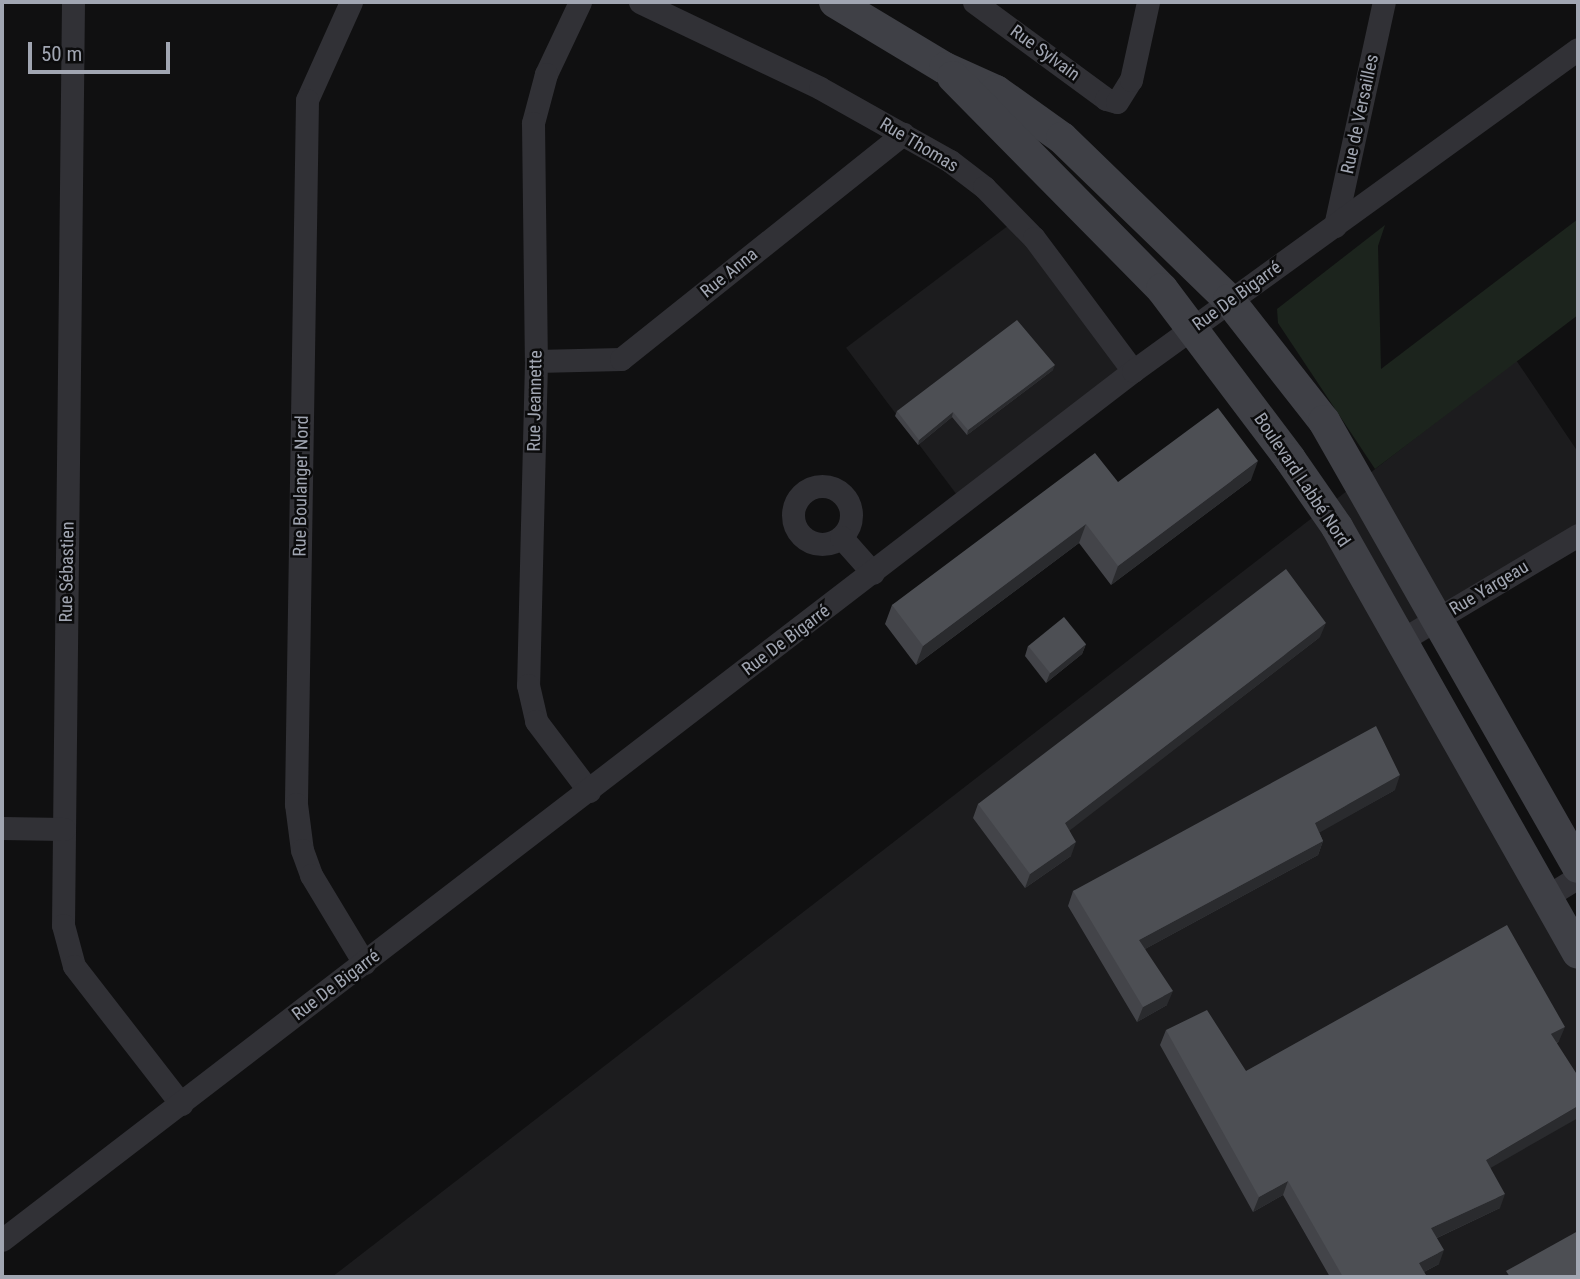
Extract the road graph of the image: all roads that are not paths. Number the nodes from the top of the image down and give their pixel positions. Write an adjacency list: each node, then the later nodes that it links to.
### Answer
1 (73, 2): 24 (street, Rue Sébastien)
2 (351, 2): 29 (street, Rue Boulanger Nord)
3 (580, 2): 15 (street, Rue Jeannette)
4 (640, 2): 11 (street, Rue Thomas)
5 (835, 2): 10 (main road, Boulevard Labbé Nord)
6 (974, 2): 7 (street, Rue Sylvain)
7 (1148, 2)
8 (1384, 2): 12 (street, Rue de Versailles)
9 (1578, 49): 12 (street, Rue De Bigarré)
10 (945, 68): 13 (main road, Boulevard Labbé Nord); 14 (main road, Boulevard Labbé Nord)
11 (903, 134): 15 (street, Rue Anna); 16 (street, Rue Thomas)
12 (1335, 226): 13 (street, Rue De Bigarré)
13 (1229, 300): 14 (street, Rue De Bigarré); 20 (main road, Boulevard Labbé Nord)
14 (1193, 328): 16 (street, Rue De Bigarré); 21 (main road, Boulevard Labbé Nord)
15 (537, 361): 22 (street, Rue Jeannette)
16 (1133, 371): 19 (street, Rue De Bigarré)
17 (1578, 535): 20 (street, Rue Yargeau)
18 (841, 537): 19 (street)
19 (873, 573): 22 (street, Rue De Bigarré)
20 (1435, 621): 21 (street, Rue Yargeau); 25 (main road, Boulevard Labbé Nord)
21 (1400, 641): 27 (main road, Boulevard Labbé Nord)
22 (589, 791): 29 (street, Rue De Bigarré)
23 (2, 828): 24 (street)
24 (64, 829): 30 (street, Rue Sébastien)
25 (1578, 867)
26 (1578, 877): 27 (street)
27 (1546, 897): 28 (main road, Boulevard Labbé Nord)
28 (1578, 953)
29 (364, 963): 30 (street, Rue De Bigarré)
30 (181, 1104): 31 (street, Rue De Bigarré)
31 (2, 1240)

